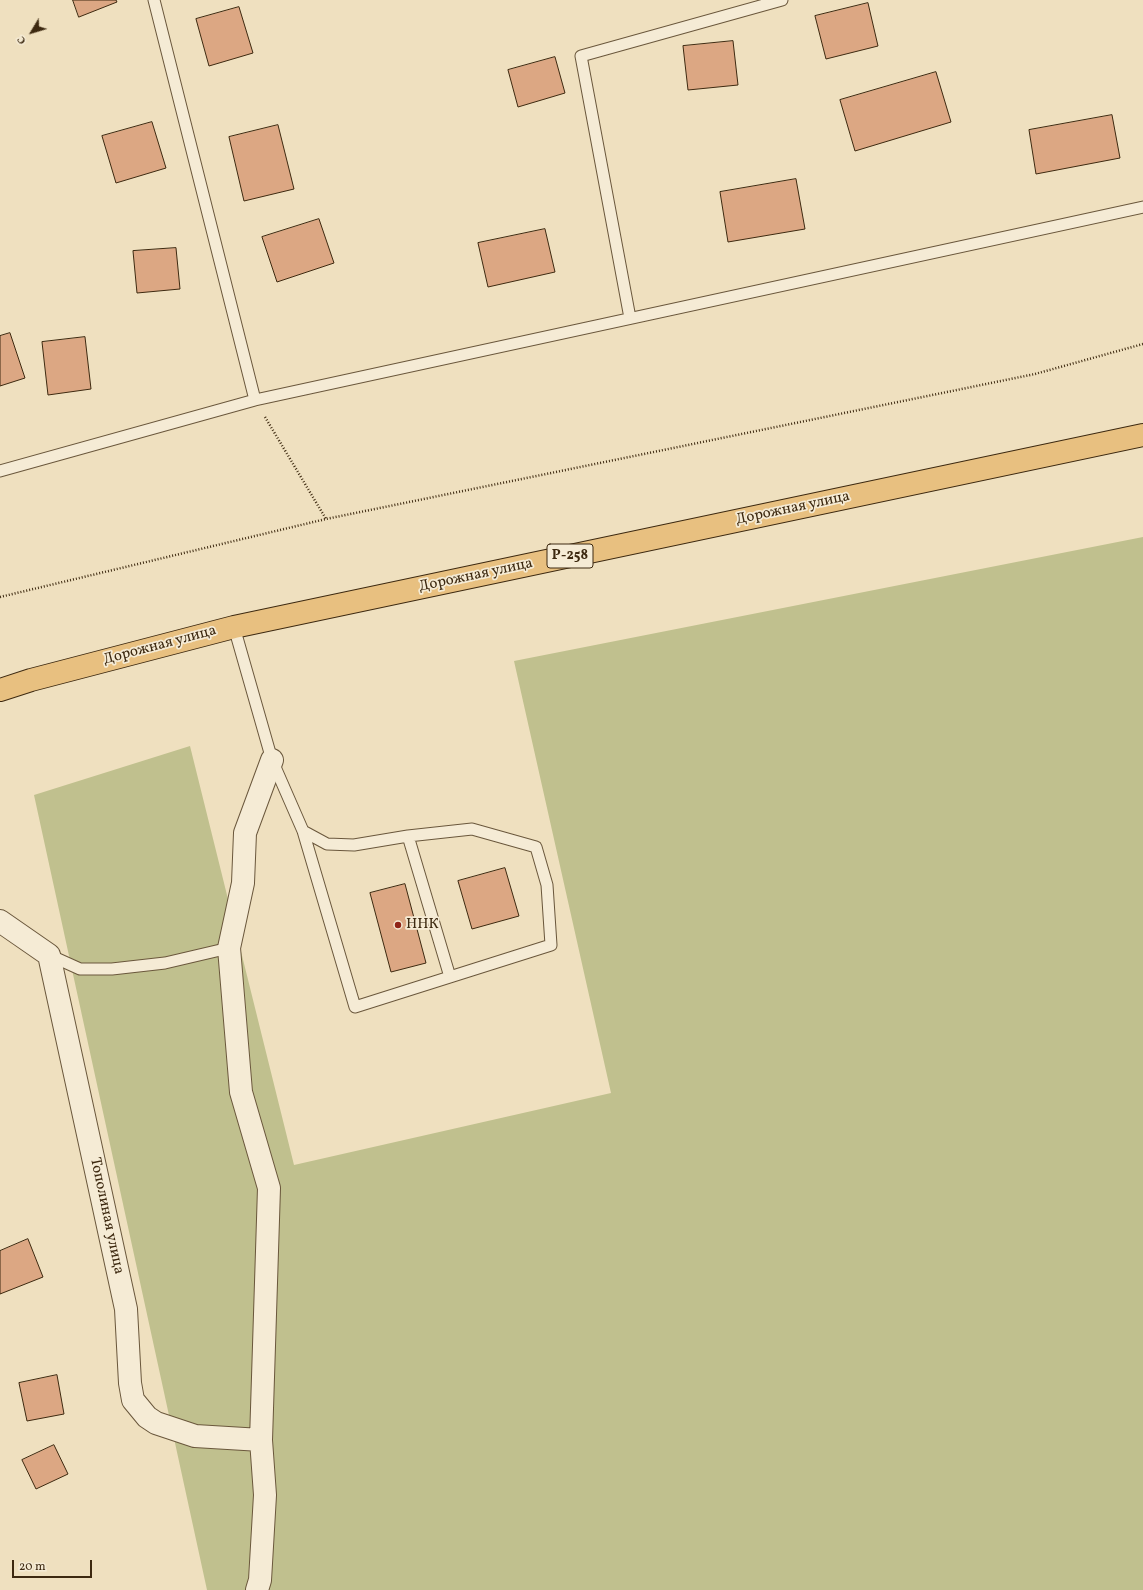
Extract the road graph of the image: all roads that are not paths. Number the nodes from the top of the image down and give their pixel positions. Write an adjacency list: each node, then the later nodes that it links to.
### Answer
1 (154, 0): 5 (lane)
2 (782, 0): 4 (lane)
3 (1143, 207): 4 (lane)
4 (630, 318): 5 (lane)
5 (255, 400): 7 (lane)
6 (1143, 435): 8 (highway, Дорожная улица / Р-258)
7 (0, 471)
8 (234, 627): 9 (highway, Дорожная улица / Р-258); 10 (lane)
9 (0, 690)
10 (272, 760): 11 (lane); 14 (street)
11 (303, 832): 12 (lane); 16 (lane)
12 (408, 836): 16 (lane); 16 (lane)
13 (0, 922): 15 (street)
14 (229, 948): 15 (lane); 17 (street)
15 (49, 955): 17 (street, Тополиная улица)
16 (450, 977)
17 (261, 1440): 18 (street)
18 (257, 1590)

